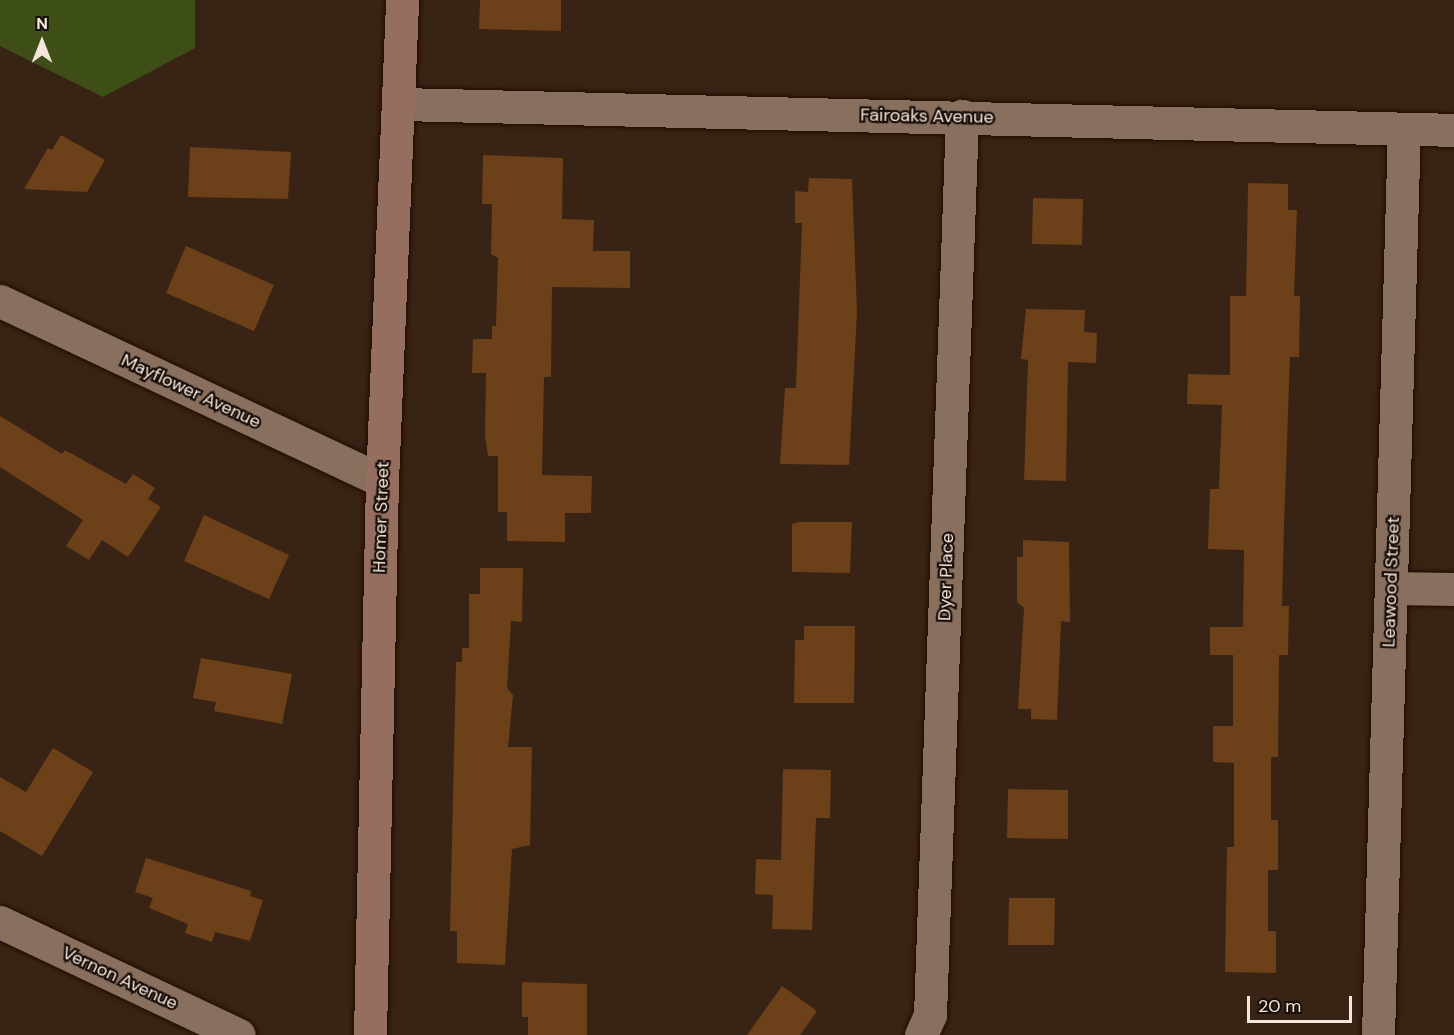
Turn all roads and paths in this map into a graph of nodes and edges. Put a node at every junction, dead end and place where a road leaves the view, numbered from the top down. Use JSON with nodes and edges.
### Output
{"nodes":[{"id":1,"x":402,"y":0,"type":"edge"},
{"id":2,"x":401,"y":104,"type":"junction"},
{"id":3,"x":962,"y":116,"type":"junction"},
{"id":4,"x":1404,"y":129,"type":"junction"},
{"id":5,"x":1454,"y":130,"type":"edge"},
{"id":6,"x":0,"y":301,"type":"edge"},
{"id":7,"x":382,"y":481,"type":"junction"},
{"id":8,"x":1391,"y":588,"type":"junction"},
{"id":9,"x":1454,"y":589,"type":"edge"},
{"id":10,"x":0,"y":922,"type":"edge"},
{"id":11,"x":239,"y":1035,"type":"edge"},
{"id":12,"x":370,"y":1035,"type":"edge"},
{"id":13,"x":921,"y":1035,"type":"edge"},
{"id":14,"x":1378,"y":1035,"type":"edge"}],
"edges":[{"from":1,"to":2,"type":"street","name":"Homer Street"},
{"from":2,"to":3,"type":"street","name":"Fairoaks Avenue"},
{"from":2,"to":7,"type":"street","name":"Homer Street"},
{"from":3,"to":4,"type":"street","name":"Fairoaks Avenue"},
{"from":3,"to":13,"type":"street","name":"Dyer Place"},
{"from":4,"to":5,"type":"street","name":"Fairoaks Avenue"},
{"from":4,"to":8,"type":"street","name":"Leawood Street"},
{"from":6,"to":7,"type":"street","name":"Mayflower Avenue"},
{"from":7,"to":12,"type":"street","name":"Homer Street"},
{"from":8,"to":9,"type":"street"},
{"from":8,"to":14,"type":"street","name":"Leawood Street"},
{"from":10,"to":11,"type":"street","name":"Vernon Avenue"}]}
